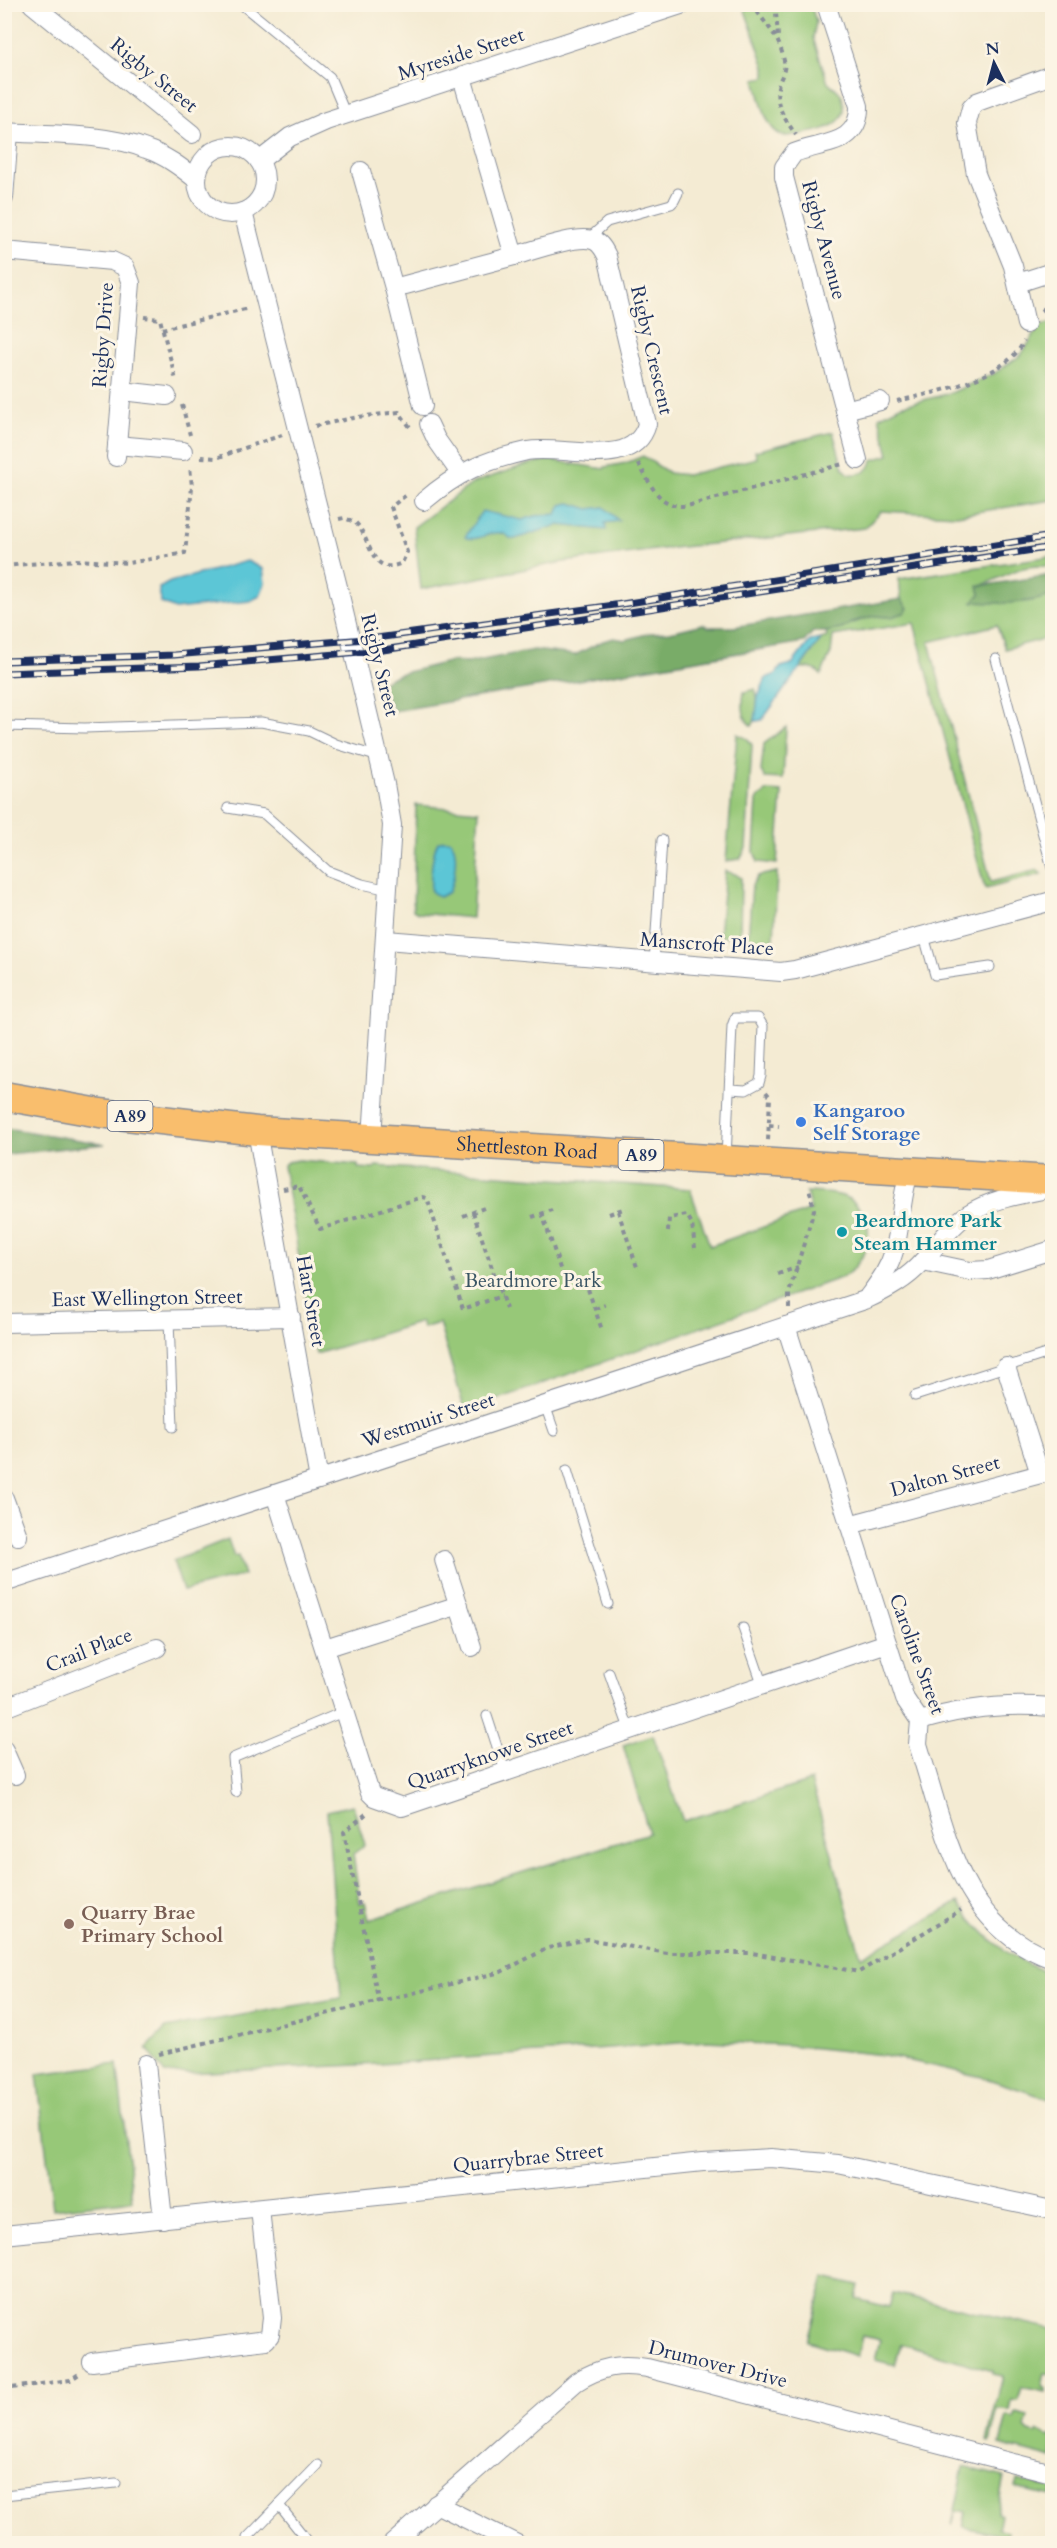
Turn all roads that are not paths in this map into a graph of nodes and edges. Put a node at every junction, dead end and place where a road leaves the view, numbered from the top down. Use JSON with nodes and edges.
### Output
{"nodes":[{"id":1,"x":32,"y":4,"type":"edge"},
{"id":2,"x":241,"y":4,"type":"edge"},
{"id":3,"x":684,"y":4,"type":"edge"},
{"id":4,"x":826,"y":4,"type":"edge"},
{"id":5,"x":1053,"y":75,"type":"edge"},
{"id":6,"x":462,"y":77,"type":"junction"},
{"id":7,"x":346,"y":115,"type":"junction"},
{"id":8,"x":7,"y":132,"type":"edge"},
{"id":9,"x":192,"y":134,"type":"dead end"},
{"id":10,"x":259,"y":161,"type":"junction"},
{"id":11,"x":361,"y":171,"type":"dead end"},
{"id":12,"x":197,"y":180,"type":"junction"},
{"id":13,"x":678,"y":193,"type":"dead end"},
{"id":14,"x":4,"y":198,"type":"edge"},
{"id":15,"x":243,"y":212,"type":"junction"},
{"id":16,"x":588,"y":239,"type":"junction"},
{"id":17,"x":4,"y":251,"type":"edge"},
{"id":18,"x":514,"y":256,"type":"junction"},
{"id":19,"x":1053,"y":272,"type":"edge"},
{"id":20,"x":1018,"y":284,"type":"junction"},
{"id":21,"x":394,"y":288,"type":"junction"},
{"id":22,"x":1026,"y":324,"type":"road end"},
{"id":23,"x":122,"y":391,"type":"junction"},
{"id":24,"x":175,"y":392,"type":"road end"},
{"id":25,"x":880,"y":401,"type":"road end"},
{"id":26,"x":423,"y":406,"type":"road end"},
{"id":27,"x":845,"y":410,"type":"junction"},
{"id":28,"x":429,"y":424,"type":"road end"},
{"id":29,"x":187,"y":446,"type":"road end"},
{"id":30,"x":858,"y":460,"type":"road end"},
{"id":31,"x":460,"y":473,"type":"junction"},
{"id":32,"x":424,"y":501,"type":"road end"},
{"id":33,"x":996,"y":659,"type":"dead end"},
{"id":34,"x":4,"y":726,"type":"edge"},
{"id":35,"x":379,"y":757,"type":"junction"},
{"id":36,"x":228,"y":808,"type":"dead end"},
{"id":37,"x":662,"y":840,"type":"dead end"},
{"id":38,"x":1053,"y":867,"type":"edge"},
{"id":39,"x":389,"y":890,"type":"junction"},
{"id":40,"x":1053,"y":901,"type":"edge"},
{"id":41,"x":924,"y":936,"type":"junction"},
{"id":42,"x":386,"y":940,"type":"junction"},
{"id":43,"x":654,"y":963,"type":"junction"},
{"id":44,"x":990,"y":967,"type":"dead end"},
{"id":45,"x":730,"y":1089,"type":"dead end"},
{"id":46,"x":4,"y":1096,"type":"edge"},
{"id":47,"x":257,"y":1131,"type":"junction"},
{"id":48,"x":372,"y":1138,"type":"junction"},
{"id":49,"x":726,"y":1160,"type":"junction"},
{"id":50,"x":910,"y":1171,"type":"junction"},
{"id":51,"x":1053,"y":1180,"type":"edge"},
{"id":52,"x":1053,"y":1188,"type":"edge"},
{"id":53,"x":1053,"y":1250,"type":"edge"},
{"id":54,"x":923,"y":1261,"type":"junction"},
{"id":55,"x":866,"y":1300,"type":"junction"},
{"id":56,"x":291,"y":1317,"type":"junction"},
{"id":57,"x":169,"y":1320,"type":"junction"},
{"id":58,"x":4,"y":1323,"type":"edge"},
{"id":59,"x":786,"y":1326,"type":"junction"},
{"id":60,"x":1053,"y":1352,"type":"edge"},
{"id":61,"x":1006,"y":1367,"type":"junction"},
{"id":62,"x":915,"y":1396,"type":"dead end"},
{"id":63,"x":545,"y":1405,"type":"junction"},
{"id":64,"x":173,"y":1427,"type":"dead end"},
{"id":65,"x":554,"y":1431,"type":"dead end"},
{"id":66,"x":567,"y":1470,"type":"dead end"},
{"id":67,"x":1046,"y":1473,"type":"edge"},
{"id":68,"x":319,"y":1480,"type":"junction"},
{"id":69,"x":275,"y":1494,"type":"junction"},
{"id":70,"x":4,"y":1498,"type":"edge"},
{"id":71,"x":849,"y":1526,"type":"junction"},
{"id":72,"x":18,"y":1536,"type":"dead end"},
{"id":73,"x":444,"y":1560,"type":"dead end"},
{"id":74,"x":4,"y":1583,"type":"edge"},
{"id":75,"x":459,"y":1605,"type":"junction"},
{"id":76,"x":608,"y":1605,"type":"dead end"},
{"id":77,"x":743,"y":1628,"type":"dead end"},
{"id":78,"x":887,"y":1643,"type":"junction"},
{"id":79,"x":472,"y":1647,"type":"dead end"},
{"id":80,"x":157,"y":1648,"type":"dead end"},
{"id":81,"x":325,"y":1648,"type":"junction"},
{"id":82,"x":609,"y":1673,"type":"dead end"},
{"id":83,"x":763,"y":1686,"type":"junction"},
{"id":84,"x":1053,"y":1707,"type":"edge"},
{"id":85,"x":4,"y":1708,"type":"edge"},
{"id":86,"x":345,"y":1711,"type":"junction"},
{"id":87,"x":487,"y":1716,"type":"dead end"},
{"id":88,"x":920,"y":1721,"type":"junction"},
{"id":89,"x":630,"y":1731,"type":"junction"},
{"id":90,"x":4,"y":1750,"type":"edge"},
{"id":91,"x":15,"y":1774,"type":"dead end"},
{"id":92,"x":506,"y":1774,"type":"junction"},
{"id":93,"x":236,"y":1792,"type":"dead end"},
{"id":94,"x":1053,"y":1959,"type":"edge"},
{"id":95,"x":146,"y":2064,"type":"road end"},
{"id":96,"x":260,"y":2209,"type":"junction"},
{"id":97,"x":1053,"y":2210,"type":"edge"},
{"id":98,"x":163,"y":2219,"type":"junction"},
{"id":99,"x":4,"y":2235,"type":"edge"},
{"id":100,"x":92,"y":2362,"type":"road end"},
{"id":101,"x":318,"y":2465,"type":"dead end"},
{"id":102,"x":1053,"y":2473,"type":"edge"},
{"id":103,"x":116,"y":2483,"type":"dead end"},
{"id":104,"x":4,"y":2495,"type":"edge"},
{"id":105,"x":435,"y":2504,"type":"junction"},
{"id":106,"x":279,"y":2505,"type":"junction"},
{"id":107,"x":247,"y":2538,"type":"dead end"},
{"id":108,"x":310,"y":2544,"type":"edge"},
{"id":109,"x":392,"y":2544,"type":"edge"},
{"id":110,"x":517,"y":2544,"type":"edge"}],
"edges":[{"from":1,"to":9,"type":"street","name":"Rigby Street"},
{"from":2,"to":7,"type":"lane"},
{"from":3,"to":6,"type":"street","name":"Myreside Street"},
{"from":4,"to":27,"type":"street","name":"Rigby Avenue"},
{"from":5,"to":20,"type":"street"},
{"from":6,"to":7,"type":"street","name":"Myreside Street"},
{"from":6,"to":18,"type":"street"},
{"from":7,"to":10,"type":"street","name":"Myreside Street"},
{"from":8,"to":12,"type":"street"},
{"from":8,"to":14,"type":"street"},
{"from":10,"to":12,"type":"street"},
{"from":10,"to":15,"type":"street"},
{"from":11,"to":21,"type":"street"},
{"from":12,"to":15,"type":"street"},
{"from":13,"to":16,"type":"lane"},
{"from":15,"to":35,"type":"street","name":"Rigby Street"},
{"from":16,"to":18,"type":"street"},
{"from":16,"to":31,"type":"street","name":"Rigby Crescent"},
{"from":17,"to":23,"type":"street","name":"Rigby Drive"},
{"from":18,"to":21,"type":"street"},
{"from":19,"to":20,"type":"street"},
{"from":20,"to":22,"type":"street"},
{"from":21,"to":26,"type":"street"},
{"from":23,"to":24,"type":"street"},
{"from":23,"to":29,"type":"street","name":"Rigby Drive"},
{"from":25,"to":27,"type":"street"},
{"from":27,"to":30,"type":"street","name":"Rigby Avenue"},
{"from":28,"to":31,"type":"street"},
{"from":31,"to":32,"type":"street"},
{"from":33,"to":38,"type":"lane"},
{"from":34,"to":35,"type":"lane"},
{"from":35,"to":39,"type":"street","name":"Rigby Street"},
{"from":36,"to":39,"type":"lane"},
{"from":37,"to":43,"type":"lane"},
{"from":39,"to":42,"type":"street","name":"Rigby Street"},
{"from":40,"to":41,"type":"street","name":"Manscroft Place"},
{"from":41,"to":43,"type":"street","name":"Manscroft Place"},
{"from":41,"to":44,"type":"lane"},
{"from":42,"to":43,"type":"street","name":"Manscroft Place"},
{"from":42,"to":48,"type":"street","name":"Rigby Street"},
{"from":45,"to":49,"type":"lane"},
{"from":46,"to":47,"type":"main road","name":"Shettleston Road","number":"A89"},
{"from":47,"to":48,"type":"main road","name":"Shettleston Road","number":"A89"},
{"from":47,"to":56,"type":"street","name":"Hart Street"},
{"from":48,"to":49,"type":"main road","name":"Shettleston Road","number":"A89"},
{"from":49,"to":50,"type":"main road","name":"Shettleston Road","number":"A89"},
{"from":50,"to":51,"type":"main road","name":"Shettleston Road","number":"A89"},
{"from":50,"to":55,"type":"street"},
{"from":52,"to":54,"type":"street","name":"Westmuir Street"},
{"from":53,"to":54,"type":"street"},
{"from":54,"to":55,"type":"street","name":"Westmuir Street"},
{"from":55,"to":59,"type":"street","name":"Westmuir Street"},
{"from":56,"to":57,"type":"street","name":"East Wellington Street"},
{"from":56,"to":68,"type":"street","name":"Hart Street"},
{"from":57,"to":58,"type":"street","name":"East Wellington Street"},
{"from":57,"to":64,"type":"lane"},
{"from":59,"to":63,"type":"street","name":"Westmuir Street"},
{"from":59,"to":71,"type":"street","name":"Caroline Street"},
{"from":60,"to":61,"type":"lane"},
{"from":61,"to":62,"type":"lane"},
{"from":61,"to":67,"type":"street"},
{"from":63,"to":65,"type":"lane"},
{"from":63,"to":68,"type":"street","name":"Westmuir Street"},
{"from":66,"to":76,"type":"lane"},
{"from":67,"to":71,"type":"street","name":"Dalton Street"},
{"from":68,"to":69,"type":"street","name":"Westmuir Street"},
{"from":69,"to":74,"type":"street","name":"Westmuir Street"},
{"from":69,"to":81,"type":"street"},
{"from":70,"to":72,"type":"street"},
{"from":71,"to":78,"type":"street","name":"Caroline Street"},
{"from":73,"to":75,"type":"street"},
{"from":75,"to":79,"type":"street"},
{"from":75,"to":81,"type":"street"},
{"from":77,"to":83,"type":"lane"},
{"from":78,"to":83,"type":"street","name":"Quarryknowe Street"},
{"from":78,"to":88,"type":"street","name":"Caroline Street"},
{"from":80,"to":85,"type":"street","name":"Crail Place"},
{"from":81,"to":86,"type":"street"},
{"from":82,"to":89,"type":"lane"},
{"from":83,"to":89,"type":"street","name":"Quarryknowe Street"},
{"from":84,"to":88,"type":"street"},
{"from":86,"to":92,"type":"street","name":"Quarryknowe Street"},
{"from":86,"to":93,"type":"lane"},
{"from":87,"to":92,"type":"lane"},
{"from":88,"to":94,"type":"street","name":"Caroline Street"},
{"from":89,"to":92,"type":"street","name":"Quarryknowe Street"},
{"from":90,"to":91,"type":"street"},
{"from":95,"to":98,"type":"street"},
{"from":96,"to":97,"type":"street","name":"Quarrybrae Street"},
{"from":96,"to":98,"type":"street","name":"Quarrybrae Street"},
{"from":96,"to":100,"type":"street"},
{"from":98,"to":99,"type":"street","name":"Quarrybrae Street"},
{"from":101,"to":106,"type":"lane"},
{"from":102,"to":105,"type":"street","name":"Drumover Drive"},
{"from":103,"to":104,"type":"lane"},
{"from":105,"to":109,"type":"street","name":"Drumover Drive"},
{"from":105,"to":110,"type":"street"},
{"from":106,"to":107,"type":"lane"},
{"from":106,"to":108,"type":"lane"}]}
